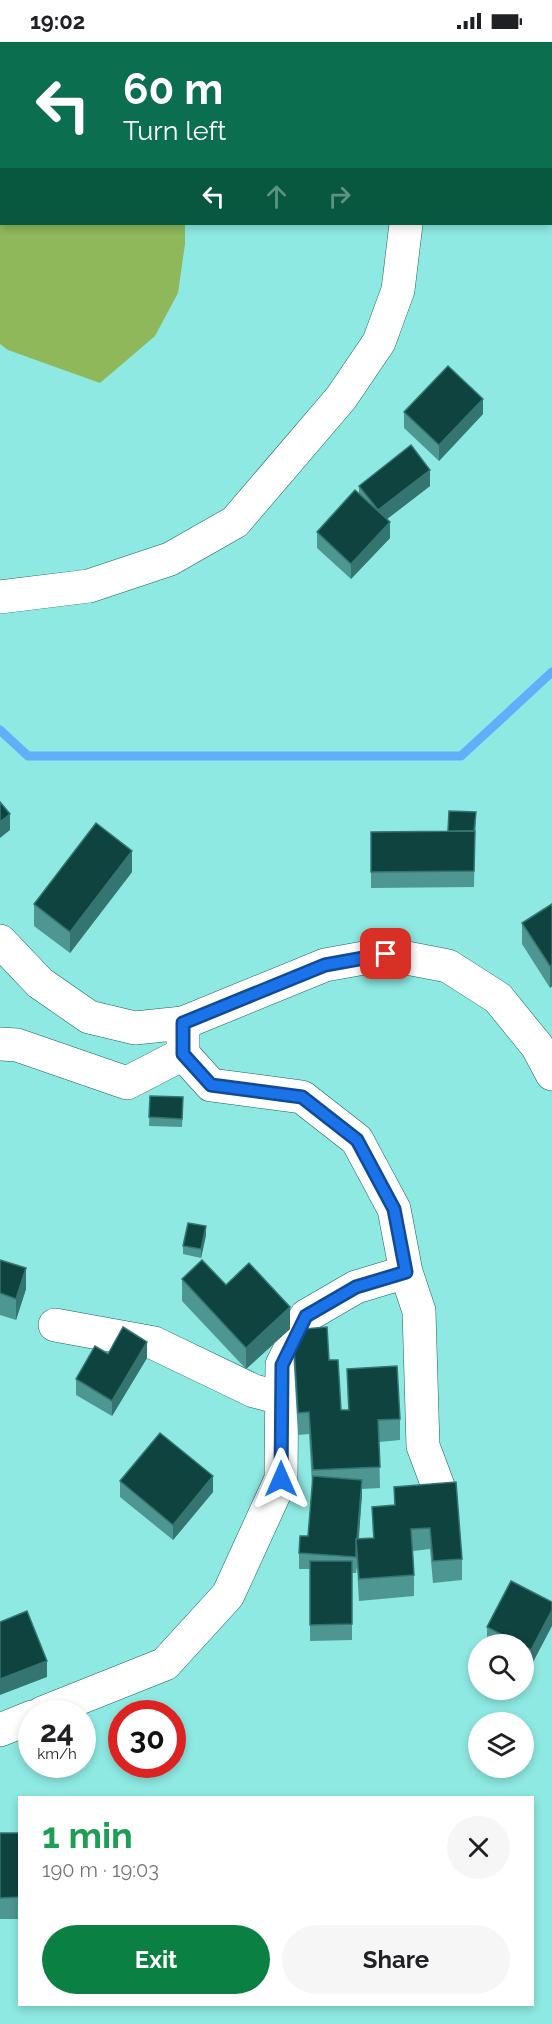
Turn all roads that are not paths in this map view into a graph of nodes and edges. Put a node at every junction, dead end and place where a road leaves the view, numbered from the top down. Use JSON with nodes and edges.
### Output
{"nodes":[{"id":1,"x":406,"y":225,"type":"edge"},
{"id":2,"x":0,"y":597,"type":"edge"},
{"id":3,"x":0,"y":941,"type":"edge"},
{"id":4,"x":183,"y":1039,"type":"junction"},
{"id":5,"x":0,"y":1044,"type":"edge"},
{"id":6,"x":552,"y":1074,"type":"edge"},
{"id":7,"x":406,"y":1272,"type":"junction"},
{"id":8,"x":55,"y":1324,"type":"dead end"},
{"id":9,"x":282,"y":1398,"type":"junction"},
{"id":10,"x":438,"y":1486,"type":"edge"},
{"id":11,"x":75,"y":1700,"type":"edge"},
{"id":12,"x":18,"y":1723,"type":"edge"},
{"id":13,"x":0,"y":1730,"type":"edge"}],
"edges":[{"from":1,"to":2,"type":"street"},
{"from":3,"to":4,"type":"street"},
{"from":4,"to":5,"type":"street"},
{"from":4,"to":6,"type":"street"},
{"from":4,"to":7,"type":"street"},
{"from":7,"to":9,"type":"street"},
{"from":7,"to":10,"type":"street"},
{"from":8,"to":9,"type":"street"},
{"from":9,"to":11,"type":"street"},
{"from":12,"to":13,"type":"street"}]}
